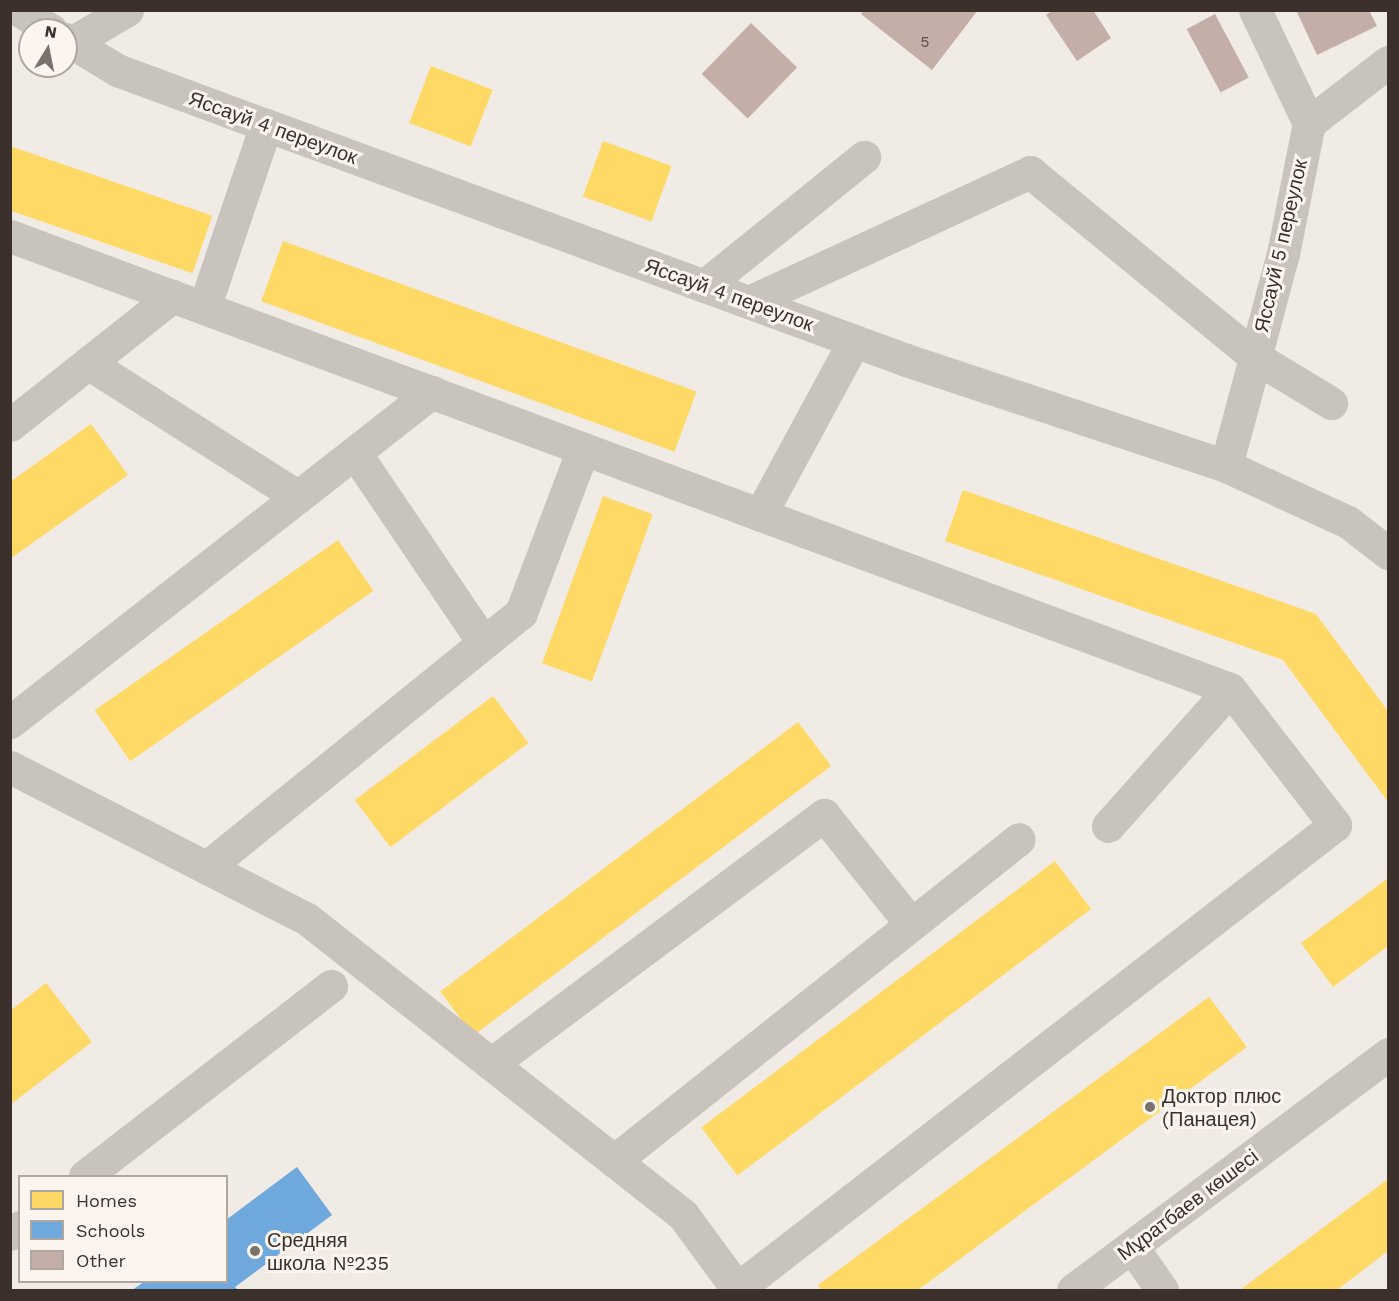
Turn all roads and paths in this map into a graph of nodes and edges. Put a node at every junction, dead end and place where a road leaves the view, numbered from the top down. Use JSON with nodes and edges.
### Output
{"nodes":[{"id":1,"x":19,"y":10,"type":"edge"},
{"id":2,"x":127,"y":10,"type":"edge"},
{"id":3,"x":1255,"y":10,"type":"edge"},
{"id":4,"x":32,"y":18,"type":"edge"},
{"id":5,"x":78,"y":31,"type":"edge"},
{"id":6,"x":78,"y":46,"type":"edge"},
{"id":7,"x":1389,"y":62,"type":"edge"},
{"id":8,"x":1309,"y":123,"type":"junction"},
{"id":9,"x":266,"y":125,"type":"junction"},
{"id":10,"x":864,"y":157,"type":"dead end"},
{"id":11,"x":10,"y":236,"type":"edge"},
{"id":12,"x":705,"y":286,"type":"junction"},
{"id":13,"x":173,"y":296,"type":"junction"},
{"id":14,"x":749,"y":302,"type":"junction"},
{"id":15,"x":204,"y":308,"type":"junction"},
{"id":16,"x":854,"y":341,"type":"junction"},
{"id":17,"x":1255,"y":357,"type":"junction"},
{"id":18,"x":88,"y":363,"type":"junction"},
{"id":19,"x":432,"y":392,"type":"junction"},
{"id":20,"x":1331,"y":403,"type":"dead end"},
{"id":21,"x":10,"y":425,"type":"edge"},
{"id":22,"x":583,"y":449,"type":"junction"},
{"id":23,"x":355,"y":453,"type":"junction"},
{"id":24,"x":1226,"y":466,"type":"junction"},
{"id":25,"x":298,"y":497,"type":"junction"},
{"id":26,"x":760,"y":515,"type":"junction"},
{"id":27,"x":1389,"y":553,"type":"edge"},
{"id":28,"x":483,"y":642,"type":"junction"},
{"id":29,"x":1230,"y":690,"type":"junction"},
{"id":30,"x":10,"y":722,"type":"edge"},
{"id":31,"x":10,"y":767,"type":"edge"},
{"id":32,"x":1108,"y":826,"type":"dead end"},
{"id":33,"x":1019,"y":840,"type":"dead end"},
{"id":34,"x":207,"y":867,"type":"junction"},
{"id":35,"x":910,"y":924,"type":"junction"},
{"id":36,"x":330,"y":986,"type":"dead end"},
{"id":37,"x":1389,"y":1054,"type":"edge"},
{"id":38,"x":491,"y":1064,"type":"junction"},
{"id":39,"x":614,"y":1161,"type":"junction"},
{"id":40,"x":86,"y":1175,"type":"edge"},
{"id":41,"x":1133,"y":1248,"type":"junction"},
{"id":42,"x":737,"y":1290,"type":"edge"},
{"id":43,"x":1073,"y":1290,"type":"edge"},
{"id":44,"x":1162,"y":1290,"type":"edge"}],
"edges":[{"from":1,"to":4,"type":"street","name":"Яссауй 4 переулок"},
{"from":2,"to":5,"type":"street"},
{"from":3,"to":8,"type":"street"},
{"from":6,"to":9,"type":"street","name":"Яссауй 4 переулок"},
{"from":7,"to":8,"type":"street"},
{"from":8,"to":17,"type":"street","name":"Яссауй 5 переулок"},
{"from":9,"to":12,"type":"street","name":"Яссауй 4 переулок"},
{"from":9,"to":15,"type":"street"},
{"from":10,"to":12,"type":"street"},
{"from":11,"to":13,"type":"street"},
{"from":12,"to":14,"type":"street","name":"Яссауй 4 переулок"},
{"from":13,"to":15,"type":"street"},
{"from":13,"to":18,"type":"street"},
{"from":14,"to":16,"type":"street","name":"Яссауй 4 переулок"},
{"from":14,"to":17,"type":"street"},
{"from":15,"to":19,"type":"street"},
{"from":16,"to":24,"type":"street","name":"Яссауй 4 переулок"},
{"from":16,"to":26,"type":"street"},
{"from":17,"to":20,"type":"street"},
{"from":17,"to":24,"type":"street","name":"Яссауй 5 переулок"},
{"from":18,"to":21,"type":"street"},
{"from":18,"to":25,"type":"street"},
{"from":19,"to":22,"type":"street"},
{"from":19,"to":23,"type":"street"},
{"from":22,"to":26,"type":"street"},
{"from":22,"to":28,"type":"street"},
{"from":23,"to":25,"type":"street"},
{"from":23,"to":28,"type":"street"},
{"from":24,"to":27,"type":"street","name":"Яссауй 4 переулок"},
{"from":25,"to":30,"type":"street"},
{"from":26,"to":29,"type":"street"},
{"from":28,"to":34,"type":"street"},
{"from":29,"to":32,"type":"street"},
{"from":29,"to":42,"type":"street"},
{"from":31,"to":34,"type":"street"},
{"from":33,"to":35,"type":"street"},
{"from":34,"to":38,"type":"street"},
{"from":35,"to":38,"type":"street"},
{"from":35,"to":39,"type":"street"},
{"from":36,"to":40,"type":"street"},
{"from":37,"to":41,"type":"street","name":"Мұратбаев көшесі"},
{"from":38,"to":39,"type":"street"},
{"from":39,"to":42,"type":"street"},
{"from":41,"to":43,"type":"street","name":"Мұратбаев көшесі"},
{"from":41,"to":44,"type":"street"}]}
